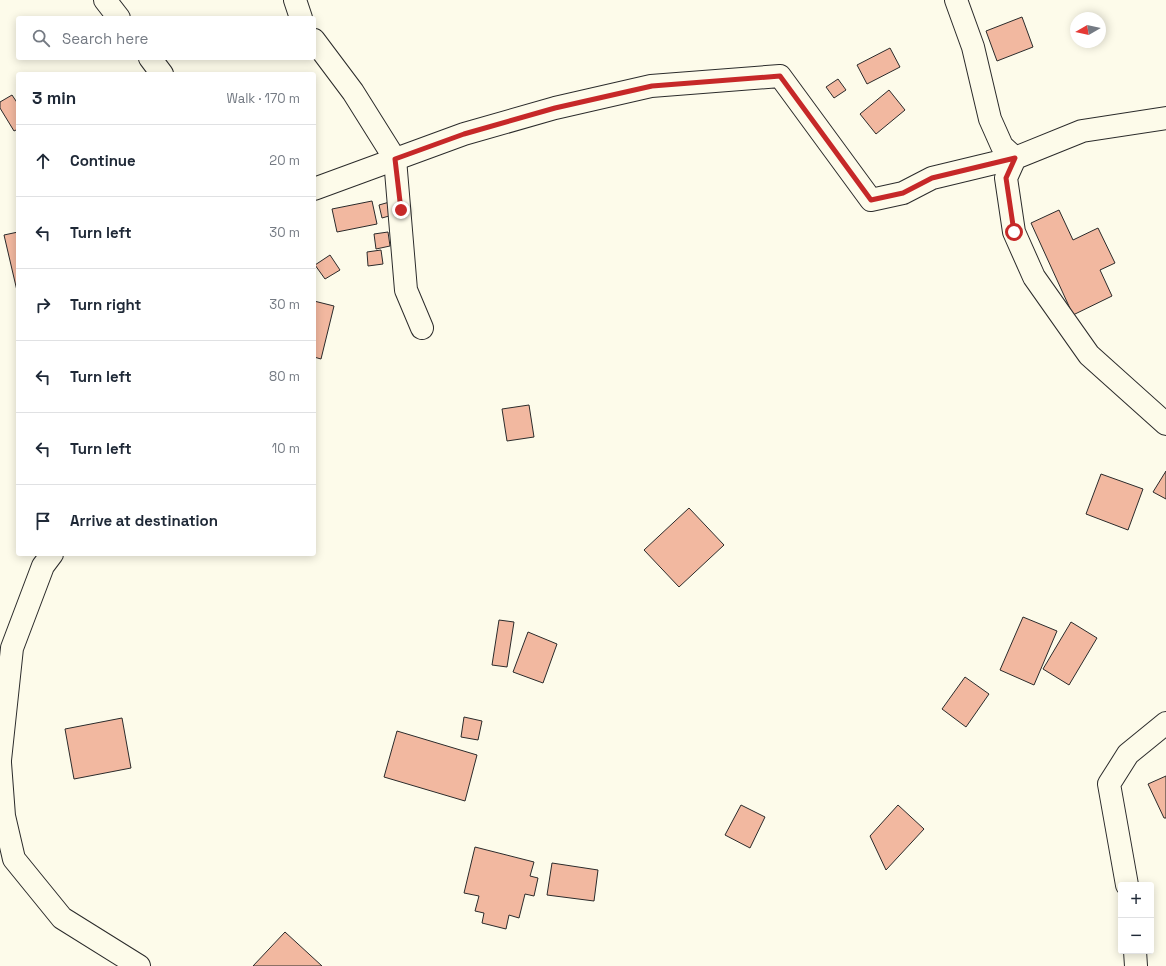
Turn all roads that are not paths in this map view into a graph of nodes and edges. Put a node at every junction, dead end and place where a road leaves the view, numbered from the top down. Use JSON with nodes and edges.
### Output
{"nodes":[{"id":1,"x":105,"y":0,"type":"edge"},
{"id":2,"x":295,"y":0,"type":"edge"},
{"id":3,"x":956,"y":0,"type":"edge"},
{"id":4,"x":117,"y":16,"type":"edge"},
{"id":5,"x":299,"y":16,"type":"edge"},
{"id":6,"x":316,"y":43,"type":"edge"},
{"id":7,"x":152,"y":60,"type":"edge"},
{"id":8,"x":160,"y":72,"type":"edge"},
{"id":9,"x":1166,"y":118,"type":"edge"},
{"id":10,"x":1015,"y":158,"type":"junction"},
{"id":11,"x":395,"y":159,"type":"junction"},
{"id":12,"x":316,"y":188,"type":"edge"},
{"id":13,"x":422,"y":328,"type":"dead end"},
{"id":14,"x":1166,"y":424,"type":"edge"},
{"id":15,"x":50,"y":556,"type":"edge"},
{"id":16,"x":1166,"y":723,"type":"edge"},
{"id":17,"x":0,"y":761,"type":"edge"},
{"id":18,"x":1126,"y":882,"type":"edge"},
{"id":19,"x":1135,"y":954,"type":"edge"},
{"id":20,"x":139,"y":966,"type":"edge"},
{"id":21,"x":1136,"y":966,"type":"edge"}],
"edges":[{"from":1,"to":4,"type":"street"},
{"from":2,"to":5,"type":"street"},
{"from":3,"to":10,"type":"street"},
{"from":6,"to":11,"type":"street"},
{"from":7,"to":8,"type":"street"},
{"from":9,"to":10,"type":"street"},
{"from":10,"to":11,"type":"street"},
{"from":10,"to":14,"type":"street"},
{"from":11,"to":12,"type":"street"},
{"from":11,"to":13,"type":"street"},
{"from":15,"to":17,"type":"street"},
{"from":16,"to":18,"type":"street"},
{"from":17,"to":20,"type":"street"},
{"from":19,"to":21,"type":"street"}]}
